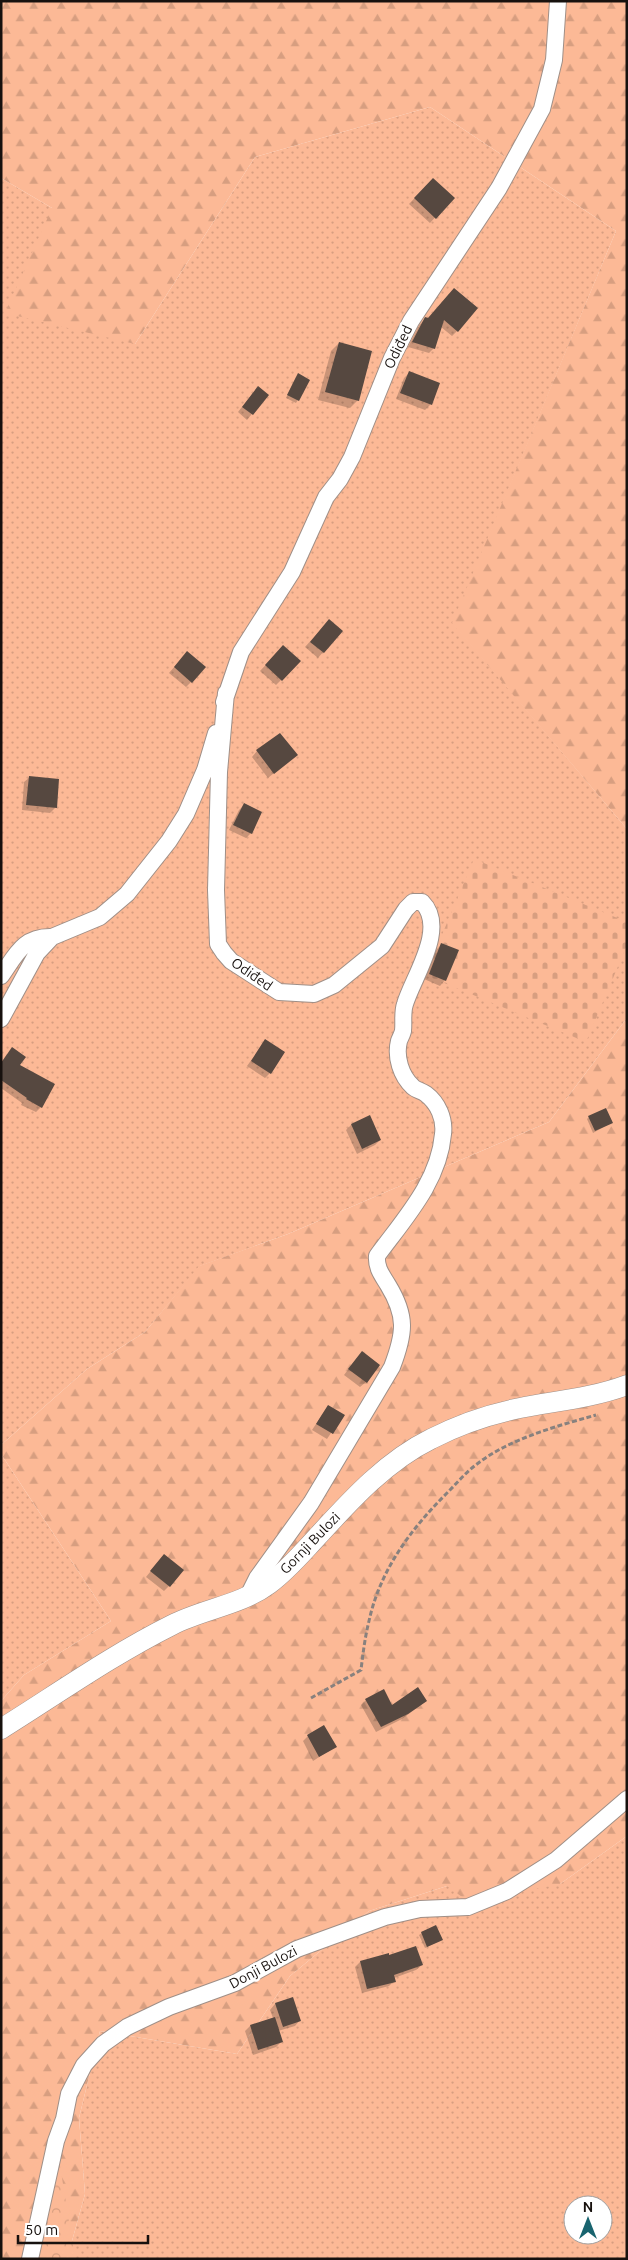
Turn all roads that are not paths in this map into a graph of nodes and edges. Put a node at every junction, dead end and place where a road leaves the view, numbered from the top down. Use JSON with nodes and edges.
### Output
{"nodes":[{"id":1,"x":558,"y":1,"type":"edge"},
{"id":2,"x":226,"y":693,"type":"junction"},
{"id":3,"x":52,"y":937,"type":"junction"},
{"id":4,"x":1,"y":976,"type":"edge"},
{"id":5,"x":1,"y":1019,"type":"edge"},
{"id":6,"x":627,"y":1385,"type":"edge"},
{"id":7,"x":248,"y":1596,"type":"junction"},
{"id":8,"x":1,"y":1729,"type":"edge"},
{"id":9,"x":627,"y":1799,"type":"edge"},
{"id":10,"x":30,"y":2259,"type":"edge"}],
"edges":[{"from":1,"to":2,"type":"street","name":"Odiđed"},
{"from":2,"to":3,"type":"street","name":"Odiđed"},
{"from":2,"to":7,"type":"street","name":"Odiđed"},
{"from":3,"to":4,"type":"street","name":"Odiđed"},
{"from":3,"to":5,"type":"street","name":"Odiđed"},
{"from":6,"to":7,"type":"street","name":"Gornji Bulozi"},
{"from":7,"to":8,"type":"street","name":"Gornji Bulozi"},
{"from":9,"to":10,"type":"street","name":"Donji Bulozi"}]}
